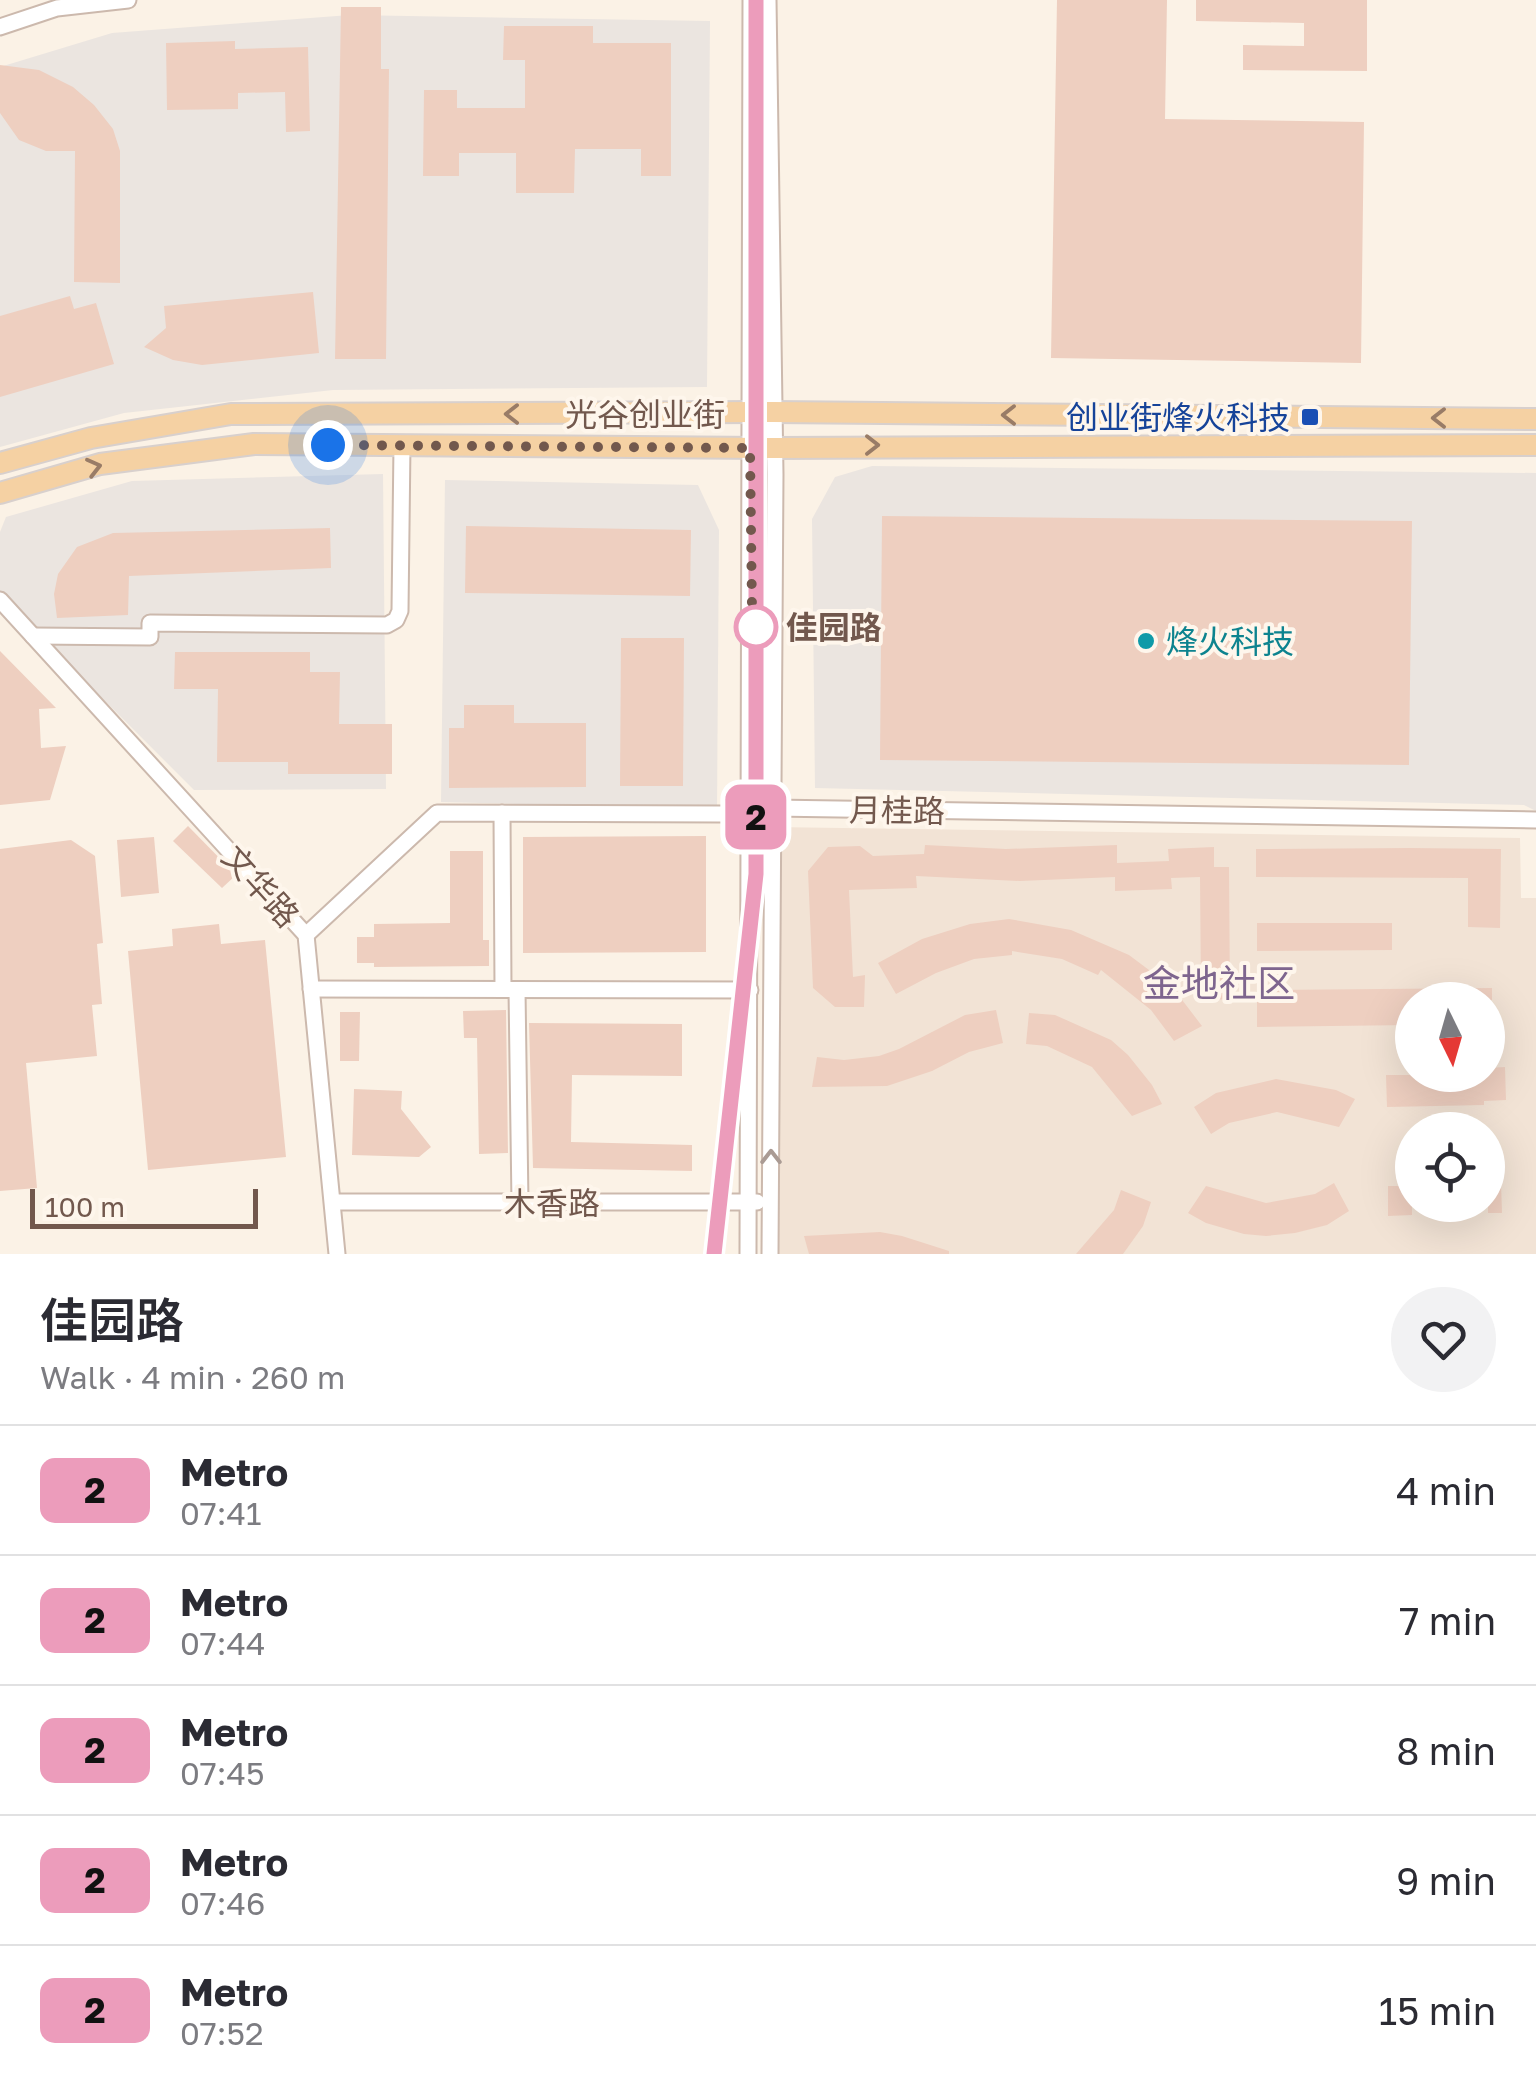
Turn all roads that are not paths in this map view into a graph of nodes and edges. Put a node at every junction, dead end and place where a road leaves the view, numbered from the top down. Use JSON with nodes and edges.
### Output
{"nodes":[{"id":1,"x":128,"y":0,"type":"edge"},
{"id":2,"x":751,"y":0,"type":"edge"},
{"id":3,"x":768,"y":0,"type":"edge"},
{"id":4,"x":0,"y":28,"type":"edge"},
{"id":5,"x":773,"y":412,"type":"junction"},
{"id":6,"x":749,"y":414,"type":"junction"},
{"id":7,"x":1536,"y":418,"type":"edge"},
{"id":8,"x":402,"y":445,"type":"junction"},
{"id":9,"x":1536,"y":445,"type":"edge"},
{"id":10,"x":750,"y":448,"type":"junction"},
{"id":11,"x":774,"y":448,"type":"junction"},
{"id":12,"x":0,"y":464,"type":"edge"},
{"id":13,"x":0,"y":494,"type":"edge"},
{"id":14,"x":0,"y":600,"type":"edge"},
{"id":15,"x":33,"y":636,"type":"junction"},
{"id":16,"x":751,"y":808,"type":"junction"},
{"id":17,"x":773,"y":808,"type":"junction"},
{"id":18,"x":502,"y":813,"type":"junction"},
{"id":19,"x":1536,"y":820,"type":"edge"},
{"id":20,"x":306,"y":934,"type":"junction"},
{"id":21,"x":311,"y":989,"type":"junction"},
{"id":22,"x":510,"y":990,"type":"junction"},
{"id":23,"x":750,"y":990,"type":"junction"},
{"id":24,"x":333,"y":1202,"type":"junction"},
{"id":25,"x":520,"y":1202,"type":"junction"},
{"id":26,"x":748,"y":1202,"type":"junction"},
{"id":27,"x":771,"y":1202,"type":"junction"},
{"id":28,"x":337,"y":1254,"type":"edge"},
{"id":29,"x":748,"y":1254,"type":"edge"},
{"id":30,"x":770,"y":1254,"type":"edge"}],
"edges":[{"from":1,"to":4,"type":"street"},
{"from":2,"to":6,"type":"street"},
{"from":3,"to":5,"type":"street"},
{"from":5,"to":6,"type":"main road","name":"光谷创业街"},
{"from":7,"to":5,"type":"main road","name":"光谷创业街","one_way":true},
{"from":5,"to":11,"type":"street"},
{"from":6,"to":10,"type":"street"},
{"from":6,"to":12,"type":"main road","name":"光谷创业街","one_way":true},
{"from":8,"to":10,"type":"main road","name":"光谷创业街"},
{"from":13,"to":8,"type":"main road","name":"光谷创业街","one_way":true},
{"from":8,"to":15,"type":"street"},
{"from":11,"to":9,"type":"main road","name":"光谷创业街","one_way":true},
{"from":10,"to":11,"type":"main road","name":"光谷创业街"},
{"from":10,"to":16,"type":"street"},
{"from":11,"to":17,"type":"street"},
{"from":14,"to":15,"type":"street","name":"文华路"},
{"from":15,"to":20,"type":"street","name":"文华路"},
{"from":16,"to":17,"type":"street","name":"月桂路"},
{"from":16,"to":18,"type":"street","name":"月桂路"},
{"from":16,"to":23,"type":"street"},
{"from":17,"to":19,"type":"street","name":"月桂路"},
{"from":27,"to":17,"type":"street","one_way":true},
{"from":18,"to":20,"type":"street","name":"月桂路"},
{"from":18,"to":22,"type":"street"},
{"from":20,"to":21,"type":"street","name":"文华路"},
{"from":21,"to":22,"type":"street"},
{"from":21,"to":24,"type":"street","name":"文华路"},
{"from":22,"to":23,"type":"street"},
{"from":22,"to":25,"type":"street"},
{"from":23,"to":26,"type":"street"},
{"from":24,"to":25,"type":"street","name":"木香路"},
{"from":24,"to":28,"type":"street","name":"文华路"},
{"from":25,"to":26,"type":"street","name":"木香路"},
{"from":26,"to":27,"type":"street","name":"木香路"},
{"from":26,"to":29,"type":"street"},
{"from":27,"to":30,"type":"street"}]}
